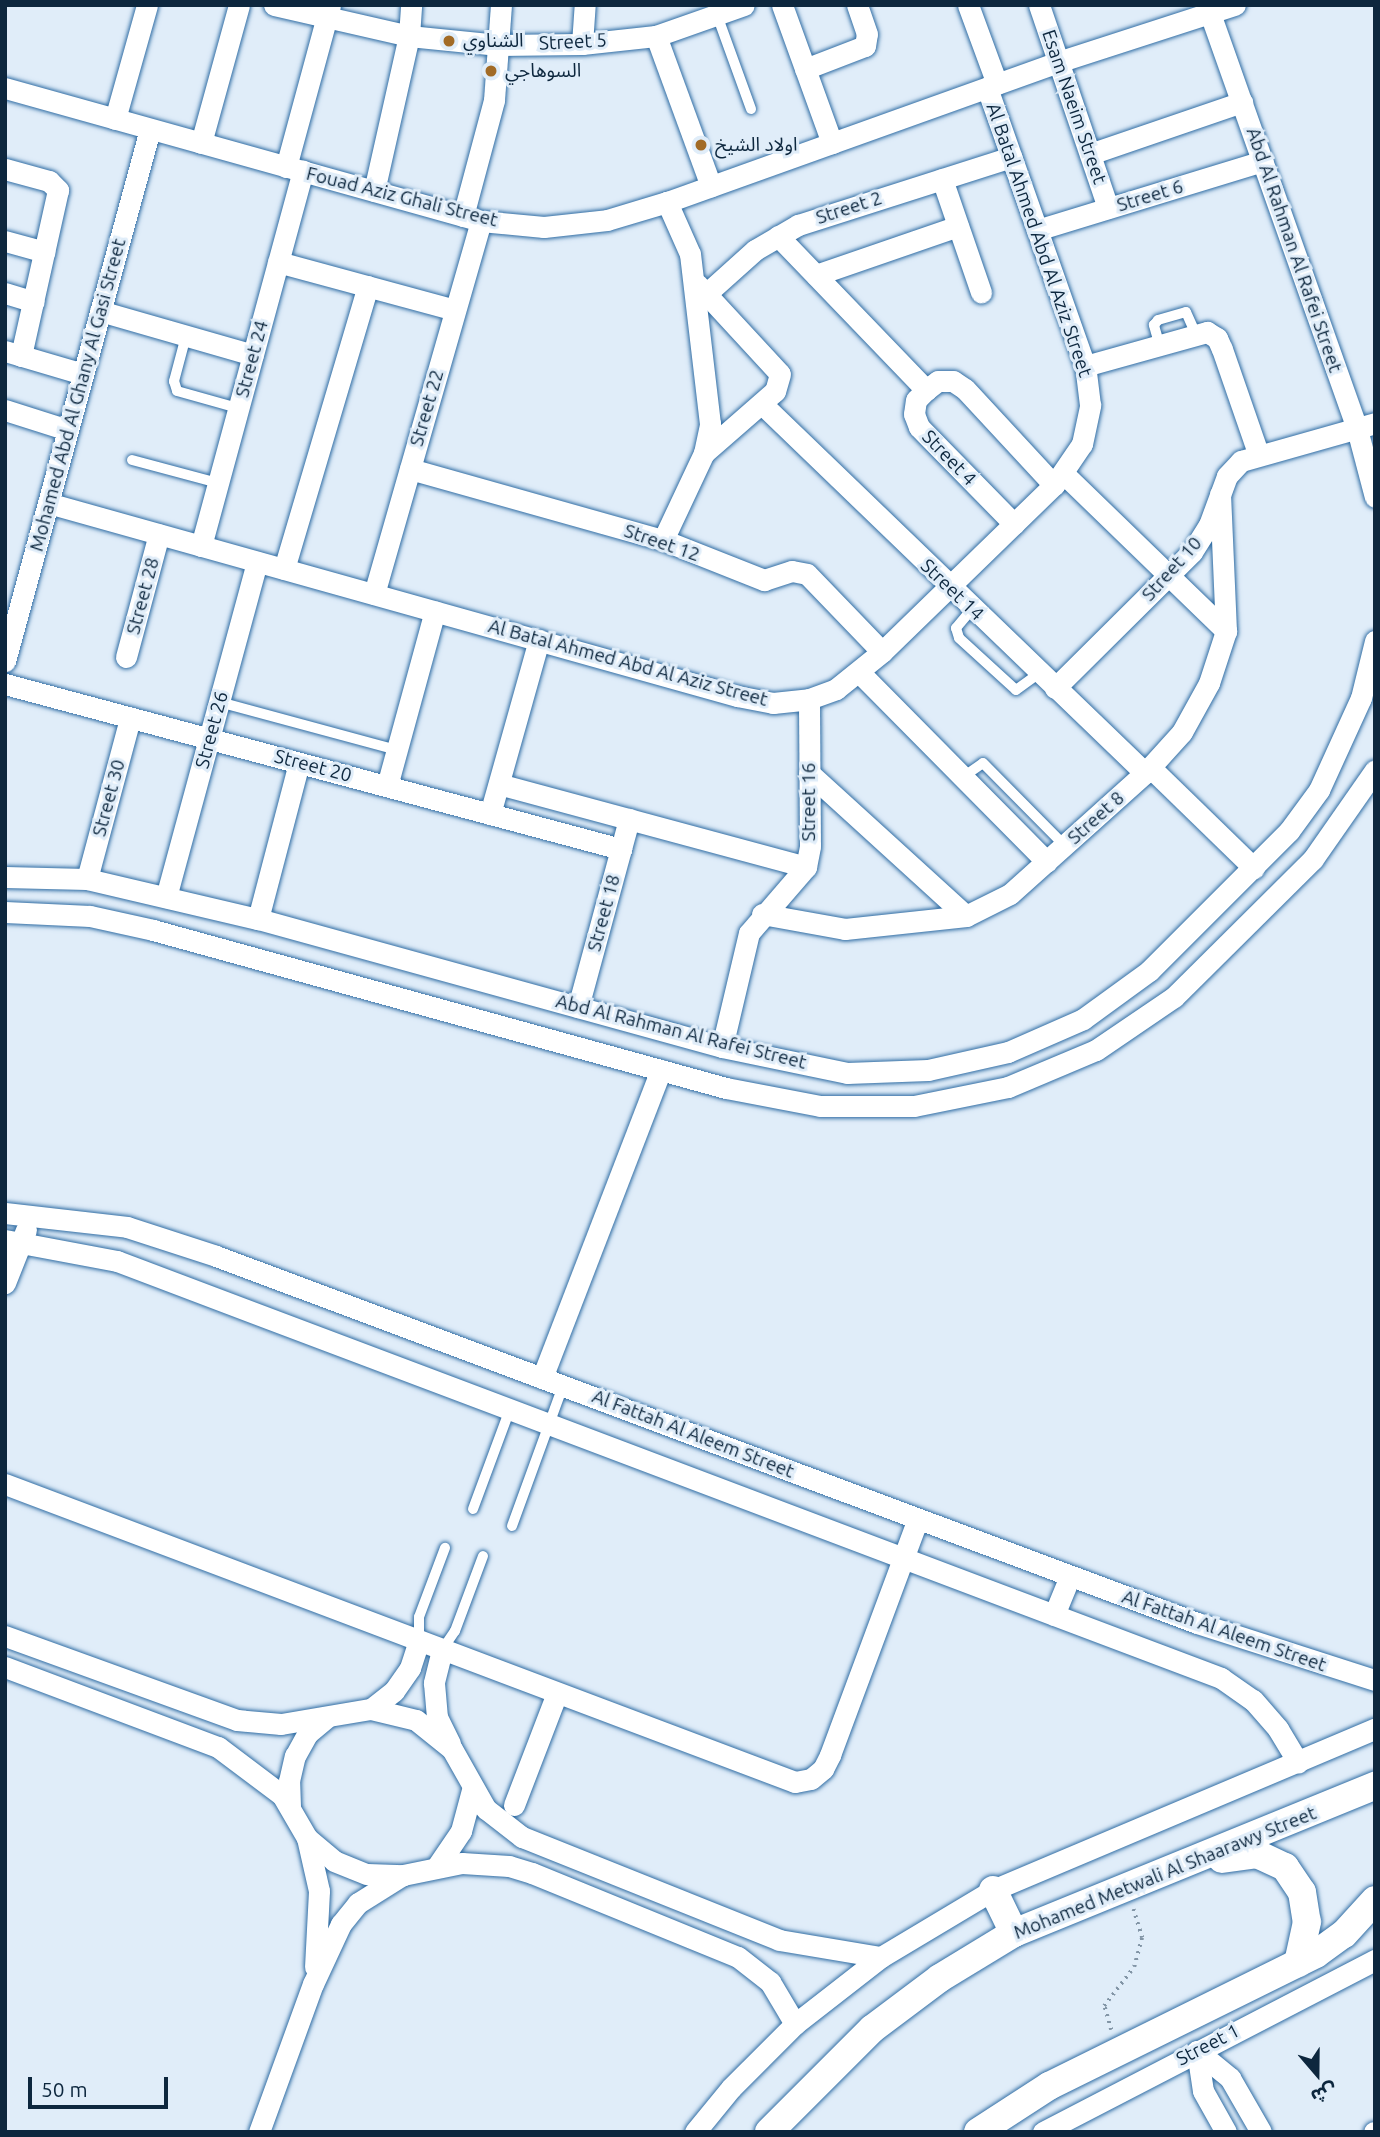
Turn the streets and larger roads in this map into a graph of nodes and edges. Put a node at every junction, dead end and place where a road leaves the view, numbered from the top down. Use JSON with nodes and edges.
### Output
{"nodes":[{"id":1,"x":147,"y":5,"type":"edge"},
{"id":2,"x":239,"y":5,"type":"edge"},
{"id":3,"x":274,"y":5,"type":"edge"},
{"id":4,"x":411,"y":5,"type":"edge"},
{"id":5,"x":501,"y":5,"type":"edge"},
{"id":6,"x":585,"y":5,"type":"edge"},
{"id":7,"x":744,"y":5,"type":"edge"},
{"id":8,"x":782,"y":5,"type":"edge"},
{"id":9,"x":857,"y":5,"type":"edge"},
{"id":10,"x":968,"y":5,"type":"edge"},
{"id":11,"x":1039,"y":5,"type":"edge"},
{"id":12,"x":1236,"y":5,"type":"edge"},
{"id":13,"x":1209,"y":10,"type":"edge"},
{"id":14,"x":328,"y":12,"type":"edge"},
{"id":15,"x":409,"y":36,"type":"junction"},
{"id":16,"x":656,"y":36,"type":"junction"},
{"id":17,"x":582,"y":44,"type":"junction"},
{"id":18,"x":499,"y":45,"type":"junction"},
{"id":19,"x":1058,"y":62,"type":"junction"},
{"id":20,"x":805,"y":69,"type":"junction"},
{"id":21,"x":992,"y":86,"type":"junction"},
{"id":22,"x":6,"y":92,"type":"edge"},
{"id":23,"x":1241,"y":102,"type":"junction"},
{"id":24,"x":116,"y":119,"type":"junction"},
{"id":25,"x":150,"y":128,"type":"junction"},
{"id":26,"x":201,"y":143,"type":"junction"},
{"id":27,"x":832,"y":143,"type":"junction"},
{"id":28,"x":1090,"y":154,"type":"junction"},
{"id":29,"x":1012,"y":157,"type":"junction"},
{"id":30,"x":1263,"y":161,"type":"junction"},
{"id":31,"x":5,"y":169,"type":"edge"},
{"id":32,"x":295,"y":169,"type":"junction"},
{"id":33,"x":942,"y":179,"type":"junction"},
{"id":34,"x":711,"y":186,"type":"junction"},
{"id":35,"x":374,"y":191,"type":"junction"},
{"id":36,"x":667,"y":202,"type":"junction"},
{"id":37,"x":1108,"y":208,"type":"junction"},
{"id":38,"x":472,"y":219,"type":"junction"},
{"id":39,"x":958,"y":226,"type":"junction"},
{"id":40,"x":1037,"y":230,"type":"junction"},
{"id":41,"x":778,"y":236,"type":"junction"},
{"id":42,"x":5,"y":241,"type":"edge"},
{"id":43,"x":45,"y":252,"type":"junction"},
{"id":44,"x":278,"y":262,"type":"junction"},
{"id":45,"x":816,"y":275,"type":"junction"},
{"id":46,"x":368,"y":286,"type":"junction"},
{"id":47,"x":701,"y":288,"type":"junction"},
{"id":48,"x":981,"y":292,"type":"dead end"},
{"id":49,"x":5,"y":293,"type":"edge"},
{"id":50,"x":34,"y":302,"type":"junction"},
{"id":51,"x":455,"y":310,"type":"junction"},
{"id":52,"x":100,"y":312,"type":"junction"},
{"id":53,"x":13,"y":353,"type":"edge"},
{"id":54,"x":253,"y":355,"type":"junction"},
{"id":55,"x":1085,"y":366,"type":"junction"},
{"id":56,"x":83,"y":374,"type":"junction"},
{"id":57,"x":926,"y":390,"type":"junction"},
{"id":58,"x":762,"y":404,"type":"junction"},
{"id":59,"x":5,"y":410,"type":"edge"},
{"id":60,"x":1366,"y":426,"type":"edge"},
{"id":61,"x":68,"y":429,"type":"junction"},
{"id":62,"x":704,"y":453,"type":"junction"},
{"id":63,"x":1258,"y":453,"type":"junction"},
{"id":64,"x":410,"y":469,"type":"junction"},
{"id":65,"x":1059,"y":480,"type":"junction"},
{"id":66,"x":1220,"y":494,"type":"junction"},
{"id":67,"x":1375,"y":497,"type":"edge"},
{"id":68,"x":48,"y":503,"type":"junction"},
{"id":69,"x":1014,"y":524,"type":"junction"},
{"id":70,"x":159,"y":534,"type":"junction"},
{"id":71,"x":663,"y":540,"type":"junction"},
{"id":72,"x":201,"y":546,"type":"junction"},
{"id":73,"x":257,"y":562,"type":"junction"},
{"id":74,"x":284,"y":569,"type":"junction"},
{"id":75,"x":1169,"y":576,"type":"junction"},
{"id":76,"x":949,"y":587,"type":"junction"},
{"id":77,"x":374,"y":594,"type":"junction"},
{"id":78,"x":435,"y":611,"type":"junction"},
{"id":79,"x":1226,"y":631,"type":"junction"},
{"id":80,"x":539,"y":640,"type":"junction"},
{"id":81,"x":1375,"y":641,"type":"edge"},
{"id":82,"x":882,"y":652,"type":"junction"},
{"id":83,"x":126,"y":657,"type":"dead end"},
{"id":84,"x":5,"y":661,"type":"edge"},
{"id":85,"x":859,"y":672,"type":"junction"},
{"id":86,"x":5,"y":684,"type":"edge"},
{"id":87,"x":1055,"y":688,"type":"junction"},
{"id":88,"x":809,"y":699,"type":"junction"},
{"id":89,"x":130,"y":718,"type":"junction"},
{"id":90,"x":209,"y":739,"type":"junction"},
{"id":91,"x":299,"y":763,"type":"junction"},
{"id":92,"x":1148,"y":770,"type":"junction"},
{"id":93,"x":1375,"y":770,"type":"edge"},
{"id":94,"x":809,"y":773,"type":"junction"},
{"id":95,"x":499,"y":784,"type":"junction"},
{"id":96,"x":387,"y":786,"type":"junction"},
{"id":97,"x":491,"y":814,"type":"junction"},
{"id":98,"x":629,"y":819,"type":"junction"},
{"id":99,"x":621,"y":849,"type":"junction"},
{"id":100,"x":1046,"y":862,"type":"junction"},
{"id":101,"x":806,"y":867,"type":"junction"},
{"id":102,"x":1254,"y":868,"type":"junction"},
{"id":103,"x":5,"y":877,"type":"edge"},
{"id":104,"x":87,"y":879,"type":"junction"},
{"id":105,"x":166,"y":897,"type":"junction"},
{"id":106,"x":187,"y":902,"type":"junction"},
{"id":107,"x":5,"y":912,"type":"edge"},
{"id":108,"x":762,"y":915,"type":"junction"},
{"id":109,"x":965,"y":916,"type":"junction"},
{"id":110,"x":258,"y":919,"type":"junction"},
{"id":111,"x":179,"y":937,"type":"junction"},
{"id":112,"x":578,"y":1007,"type":"junction"},
{"id":113,"x":722,"y":1047,"type":"junction"},
{"id":114,"x":662,"y":1070,"type":"junction"},
{"id":115,"x":5,"y":1213,"type":"edge"},
{"id":116,"x":33,"y":1213,"type":"junction"},
{"id":117,"x":14,"y":1240,"type":"edge"},
{"id":118,"x":5,"y":1283,"type":"edge"},
{"id":119,"x":542,"y":1378,"type":"junction"},
{"id":120,"x":5,"y":1484,"type":"edge"},
{"id":121,"x":918,"y":1519,"type":"junction"},
{"id":122,"x":904,"y":1558,"type":"junction"},
{"id":123,"x":1070,"y":1576,"type":"junction"},
{"id":124,"x":1054,"y":1615,"type":"junction"},
{"id":125,"x":5,"y":1636,"type":"edge"},
{"id":126,"x":418,"y":1640,"type":"junction"},
{"id":127,"x":442,"y":1650,"type":"junction"},
{"id":128,"x":5,"y":1667,"type":"edge"},
{"id":129,"x":1375,"y":1680,"type":"edge"},
{"id":130,"x":557,"y":1693,"type":"junction"},
{"id":131,"x":371,"y":1709,"type":"junction"},
{"id":132,"x":326,"y":1718,"type":"junction"},
{"id":133,"x":1375,"y":1729,"type":"edge"},
{"id":134,"x":452,"y":1749,"type":"junction"},
{"id":135,"x":1298,"y":1762,"type":"junction"},
{"id":136,"x":1375,"y":1786,"type":"edge"},
{"id":137,"x":472,"y":1790,"type":"junction"},
{"id":138,"x":514,"y":1805,"type":"dead end"},
{"id":139,"x":290,"y":1806,"type":"junction"},
{"id":140,"x":307,"y":1838,"type":"junction"},
{"id":141,"x":438,"y":1865,"type":"junction"},
{"id":142,"x":1181,"y":1865,"type":"junction"},
{"id":143,"x":403,"y":1875,"type":"junction"},
{"id":144,"x":993,"y":1890,"type":"junction"},
{"id":145,"x":1375,"y":1900,"type":"edge"},
{"id":146,"x":1014,"y":1933,"type":"junction"},
{"id":147,"x":881,"y":1957,"type":"junction"},
{"id":148,"x":1375,"y":1960,"type":"edge"},
{"id":149,"x":1298,"y":1963,"type":"junction"},
{"id":150,"x":313,"y":1984,"type":"junction"},
{"id":151,"x":795,"y":2024,"type":"junction"},
{"id":152,"x":1197,"y":2051,"type":"junction"},
{"id":153,"x":259,"y":2132,"type":"edge"},
{"id":154,"x":695,"y":2132,"type":"edge"},
{"id":155,"x":769,"y":2132,"type":"edge"},
{"id":156,"x":978,"y":2132,"type":"edge"},
{"id":157,"x":1043,"y":2132,"type":"edge"},
{"id":158,"x":1227,"y":2132,"type":"edge"},
{"id":159,"x":1261,"y":2132,"type":"edge"}],
"edges":[{"from":1,"to":24,"type":"street"},
{"from":2,"to":26,"type":"street"},
{"from":3,"to":14,"type":"street","name":"Street 5"},
{"from":4,"to":15,"type":"street"},
{"from":5,"to":18,"type":"street","name":"Street 22"},
{"from":6,"to":17,"type":"street"},
{"from":7,"to":16,"type":"street","name":"Street 5"},
{"from":8,"to":20,"type":"street"},
{"from":9,"to":20,"type":"street"},
{"from":10,"to":21,"type":"street","name":"Al Batal Ahmed Abd Al Aziz Street"},
{"from":11,"to":19,"type":"street","name":"Esam Naeim Street"},
{"from":12,"to":13,"type":"street","name":"Fouad Aziz Ghali Street"},
{"from":13,"to":19,"type":"street","name":"Fouad Aziz Ghali Street"},
{"from":13,"to":23,"type":"street","name":"Abd Al Rahman Al Rafei Street"},
{"from":14,"to":15,"type":"street","name":"Street 5"},
{"from":14,"to":32,"type":"street","name":"Street 24"},
{"from":15,"to":18,"type":"street","name":"Street 5"},
{"from":15,"to":35,"type":"street"},
{"from":16,"to":17,"type":"street","name":"Street 5"},
{"from":16,"to":34,"type":"street"},
{"from":17,"to":18,"type":"street","name":"Street 5"},
{"from":18,"to":38,"type":"street","name":"Street 22"},
{"from":19,"to":21,"type":"street","name":"Fouad Aziz Ghali Street"},
{"from":19,"to":28,"type":"street","name":"Esam Naeim Street"},
{"from":20,"to":27,"type":"street"},
{"from":21,"to":27,"type":"street","name":"Fouad Aziz Ghali Street"},
{"from":21,"to":29,"type":"street","name":"Al Batal Ahmed Abd Al Aziz Street"},
{"from":22,"to":24,"type":"street","name":"Fouad Aziz Ghali Street"},
{"from":23,"to":28,"type":"street"},
{"from":23,"to":30,"type":"street","name":"Abd Al Rahman Al Rafei Street"},
{"from":24,"to":25,"type":"street","name":"Fouad Aziz Ghali Street"},
{"from":25,"to":26,"type":"street","name":"Fouad Aziz Ghali Street"},
{"from":25,"to":52,"type":"street","name":"Mohamed Abd Al Ghany Al Gasi Street"},
{"from":26,"to":32,"type":"street","name":"Fouad Aziz Ghali Street"},
{"from":27,"to":34,"type":"street","name":"Fouad Aziz Ghali Street"},
{"from":28,"to":37,"type":"street","name":"Esam Naeim Street"},
{"from":29,"to":33,"type":"street","name":"Street 2"},
{"from":29,"to":40,"type":"street","name":"Al Batal Ahmed Abd Al Aziz Street"},
{"from":30,"to":37,"type":"street","name":"Street 6"},
{"from":30,"to":60,"type":"street","name":"Abd Al Rahman Al Rafei Street"},
{"from":31,"to":43,"type":"street"},
{"from":32,"to":35,"type":"street","name":"Fouad Aziz Ghali Street"},
{"from":32,"to":44,"type":"street","name":"Street 24"},
{"from":33,"to":39,"type":"street"},
{"from":33,"to":41,"type":"street","name":"Street 2"},
{"from":34,"to":36,"type":"street","name":"Fouad Aziz Ghali Street"},
{"from":35,"to":38,"type":"street","name":"Fouad Aziz Ghali Street"},
{"from":36,"to":38,"type":"street","name":"Fouad Aziz Ghali Street"},
{"from":36,"to":47,"type":"street"},
{"from":37,"to":40,"type":"street","name":"Street 6"},
{"from":38,"to":51,"type":"street","name":"Street 22"},
{"from":39,"to":45,"type":"street"},
{"from":39,"to":48,"type":"street"},
{"from":40,"to":55,"type":"street","name":"Al Batal Ahmed Abd Al Aziz Street"},
{"from":41,"to":45,"type":"street"},
{"from":41,"to":47,"type":"street","name":"Street 2"},
{"from":42,"to":43,"type":"street"},
{"from":43,"to":50,"type":"street"},
{"from":44,"to":46,"type":"street"},
{"from":44,"to":54,"type":"street","name":"Street 24"},
{"from":45,"to":57,"type":"street"},
{"from":46,"to":51,"type":"street"},
{"from":46,"to":74,"type":"street"},
{"from":47,"to":58,"type":"street"},
{"from":47,"to":62,"type":"street"},
{"from":49,"to":50,"type":"street"},
{"from":50,"to":53,"type":"street"},
{"from":51,"to":64,"type":"street","name":"Street 22"},
{"from":52,"to":54,"type":"street"},
{"from":52,"to":56,"type":"street","name":"Mohamed Abd Al Ghany Al Gasi Street"},
{"from":53,"to":56,"type":"street"},
{"from":54,"to":72,"type":"street","name":"Street 24"},
{"from":55,"to":63,"type":"street"},
{"from":55,"to":65,"type":"street","name":"Al Batal Ahmed Abd Al Aziz Street"},
{"from":56,"to":61,"type":"street","name":"Mohamed Abd Al Ghany Al Gasi Street"},
{"from":57,"to":65,"type":"street"},
{"from":57,"to":69,"type":"street","name":"Street 4"},
{"from":58,"to":62,"type":"street"},
{"from":58,"to":76,"type":"street","name":"Street 14"},
{"from":59,"to":61,"type":"street"},
{"from":60,"to":63,"type":"street","name":"Street 10"},
{"from":60,"to":67,"type":"street","name":"Abd Al Rahman Al Rafei Street"},
{"from":61,"to":68,"type":"street","name":"Mohamed Abd Al Ghany Al Gasi Street"},
{"from":62,"to":71,"type":"street"},
{"from":63,"to":66,"type":"street","name":"Street 10"},
{"from":64,"to":71,"type":"street","name":"Street 12"},
{"from":64,"to":77,"type":"street","name":"Street 22"},
{"from":65,"to":69,"type":"street","name":"Al Batal Ahmed Abd Al Aziz Street"},
{"from":65,"to":75,"type":"street"},
{"from":66,"to":75,"type":"street","name":"Street 10"},
{"from":66,"to":79,"type":"street","name":"Street 8"},
{"from":68,"to":70,"type":"street","name":"Al Batal Ahmed Abd Al Aziz Street"},
{"from":68,"to":84,"type":"street","name":"Mohamed Abd Al Ghany Al Gasi Street"},
{"from":69,"to":76,"type":"street","name":"Al Batal Ahmed Abd Al Aziz Street"},
{"from":70,"to":72,"type":"street","name":"Al Batal Ahmed Abd Al Aziz Street"},
{"from":70,"to":83,"type":"street","name":"Street 28"},
{"from":71,"to":82,"type":"street","name":"Street 12"},
{"from":72,"to":73,"type":"street","name":"Al Batal Ahmed Abd Al Aziz Street"},
{"from":73,"to":74,"type":"street","name":"Al Batal Ahmed Abd Al Aziz Street"},
{"from":73,"to":90,"type":"street","name":"Street 26"},
{"from":74,"to":77,"type":"street","name":"Al Batal Ahmed Abd Al Aziz Street"},
{"from":75,"to":79,"type":"street"},
{"from":75,"to":87,"type":"street","name":"Street 10"},
{"from":76,"to":82,"type":"street","name":"Al Batal Ahmed Abd Al Aziz Street"},
{"from":76,"to":87,"type":"street","name":"Street 14"},
{"from":77,"to":78,"type":"street","name":"Al Batal Ahmed Abd Al Aziz Street"},
{"from":78,"to":80,"type":"street","name":"Al Batal Ahmed Abd Al Aziz Street"},
{"from":78,"to":96,"type":"street"},
{"from":79,"to":92,"type":"street","name":"Street 8"},
{"from":80,"to":88,"type":"street","name":"Al Batal Ahmed Abd Al Aziz Street"},
{"from":80,"to":95,"type":"street"},
{"from":81,"to":102,"type":"street","name":"Abd Al Rahman Al Rafei Street"},
{"from":82,"to":85,"type":"street","name":"Al Batal Ahmed Abd Al Aziz Street"},
{"from":85,"to":88,"type":"street","name":"Al Batal Ahmed Abd Al Aziz Street"},
{"from":85,"to":100,"type":"street"},
{"from":86,"to":89,"type":"street","name":"Street 20"},
{"from":87,"to":92,"type":"street","name":"Street 14"},
{"from":88,"to":94,"type":"street","name":"Street 16"},
{"from":89,"to":90,"type":"street","name":"Street 20"},
{"from":89,"to":104,"type":"street","name":"Street 30"},
{"from":90,"to":91,"type":"street","name":"Street 20"},
{"from":90,"to":105,"type":"street","name":"Street 26"},
{"from":91,"to":96,"type":"street","name":"Street 20"},
{"from":91,"to":110,"type":"street"},
{"from":92,"to":100,"type":"street","name":"Street 8"},
{"from":92,"to":102,"type":"street","name":"Street 14"},
{"from":93,"to":114,"type":"street","name":"Abd Al Rahman Al Rafei Street"},
{"from":94,"to":101,"type":"street","name":"Street 16"},
{"from":94,"to":109,"type":"street"},
{"from":95,"to":97,"type":"street"},
{"from":95,"to":98,"type":"street"},
{"from":96,"to":97,"type":"street","name":"Street 20"},
{"from":97,"to":99,"type":"street","name":"Street 20"},
{"from":98,"to":99,"type":"street","name":"Street 18"},
{"from":98,"to":101,"type":"street"},
{"from":99,"to":112,"type":"street","name":"Street 18"},
{"from":100,"to":109,"type":"street","name":"Street 8"},
{"from":101,"to":108,"type":"street","name":"Street 16"},
{"from":102,"to":113,"type":"street","name":"Abd Al Rahman Al Rafei Street"},
{"from":103,"to":104,"type":"street","name":"Abd Al Rahman Al Rafei Street"},
{"from":104,"to":105,"type":"street","name":"Abd Al Rahman Al Rafei Street"},
{"from":105,"to":106,"type":"street","name":"Abd Al Rahman Al Rafei Street"},
{"from":106,"to":110,"type":"street","name":"Abd Al Rahman Al Rafei Street"},
{"from":106,"to":111,"type":"street"},
{"from":107,"to":111,"type":"street","name":"Abd Al Rahman Al Rafei Street"},
{"from":108,"to":109,"type":"street","name":"Street 8"},
{"from":108,"to":113,"type":"street","name":"Street 16"},
{"from":110,"to":112,"type":"street","name":"Abd Al Rahman Al Rafei Street"},
{"from":111,"to":114,"type":"street","name":"Abd Al Rahman Al Rafei Street"},
{"from":112,"to":113,"type":"street","name":"Abd Al Rahman Al Rafei Street"},
{"from":114,"to":119,"type":"street"},
{"from":115,"to":116,"type":"street","name":"Al Fattah Al Aleem Street"},
{"from":116,"to":117,"type":"street"},
{"from":116,"to":119,"type":"street","name":"Al Fattah Al Aleem Street"},
{"from":117,"to":118,"type":"street"},
{"from":117,"to":122,"type":"street"},
{"from":119,"to":121,"type":"street","name":"Al Fattah Al Aleem Street"},
{"from":120,"to":126,"type":"street"},
{"from":121,"to":122,"type":"street"},
{"from":121,"to":123,"type":"street","name":"Al Fattah Al Aleem Street"},
{"from":122,"to":124,"type":"street"},
{"from":122,"to":130,"type":"street"},
{"from":123,"to":124,"type":"street"},
{"from":123,"to":129,"type":"street","name":"Al Fattah Al Aleem Street"},
{"from":124,"to":135,"type":"street"},
{"from":125,"to":132,"type":"street"},
{"from":126,"to":127,"type":"street"},
{"from":126,"to":131,"type":"street"},
{"from":127,"to":130,"type":"street"},
{"from":127,"to":134,"type":"street"},
{"from":128,"to":139,"type":"street"},
{"from":130,"to":138,"type":"street"},
{"from":131,"to":132,"type":"street"},
{"from":131,"to":134,"type":"street"},
{"from":132,"to":139,"type":"street"},
{"from":133,"to":135,"type":"street"},
{"from":134,"to":137,"type":"street"},
{"from":135,"to":144,"type":"street"},
{"from":136,"to":142,"type":"street","name":"Mohamed Metwali Al Shaarawy Street"},
{"from":137,"to":141,"type":"street"},
{"from":137,"to":147,"type":"street"},
{"from":139,"to":140,"type":"street"},
{"from":140,"to":143,"type":"street"},
{"from":140,"to":150,"type":"street"},
{"from":141,"to":143,"type":"street"},
{"from":141,"to":151,"type":"street"},
{"from":142,"to":146,"type":"street","name":"Mohamed Metwali Al Shaarawy Street"},
{"from":142,"to":149,"type":"street"},
{"from":143,"to":150,"type":"street"},
{"from":144,"to":146,"type":"street"},
{"from":144,"to":147,"type":"street"},
{"from":145,"to":149,"type":"street"},
{"from":146,"to":155,"type":"street","name":"Mohamed Metwali Al Shaarawy Street"},
{"from":147,"to":151,"type":"street"},
{"from":148,"to":152,"type":"street","name":"Street 1"},
{"from":149,"to":156,"type":"street"},
{"from":150,"to":153,"type":"street"},
{"from":151,"to":154,"type":"street"},
{"from":152,"to":157,"type":"street","name":"Street 1"},
{"from":152,"to":158,"type":"street"},
{"from":152,"to":159,"type":"street"}]}
